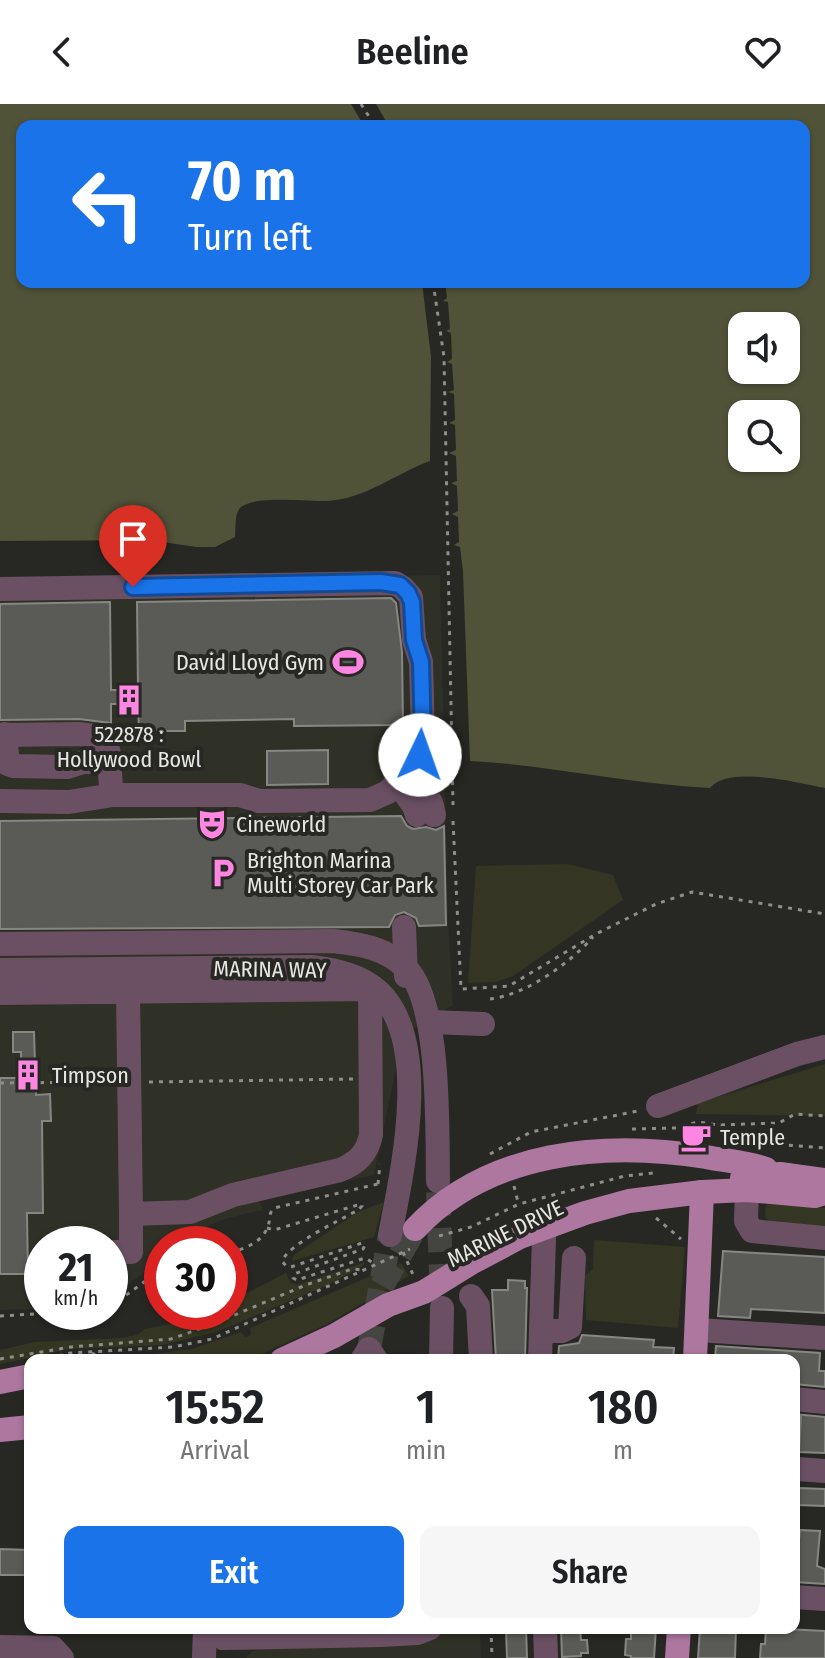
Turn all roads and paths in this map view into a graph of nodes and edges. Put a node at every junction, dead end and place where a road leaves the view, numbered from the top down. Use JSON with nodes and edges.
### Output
{"nodes":[{"id":1,"x":434,"y":288,"type":"edge"},
{"id":2,"x":0,"y":589,"type":"edge"},
{"id":3,"x":2,"y":734,"type":"edge"},
{"id":4,"x":108,"y":762,"type":"junction"},
{"id":5,"x":399,"y":780,"type":"junction"},
{"id":6,"x":113,"y":795,"type":"junction"},
{"id":7,"x":0,"y":801,"type":"edge"},
{"id":8,"x":426,"y":815,"type":"dead end"},
{"id":9,"x":825,"y":914,"type":"edge"},
{"id":10,"x":404,"y":927,"type":"dead end"},
{"id":11,"x":596,"y":934,"type":"junction"},
{"id":12,"x":0,"y":944,"type":"edge"},
{"id":13,"x":0,"y":970,"type":"edge"},
{"id":14,"x":128,"y":992,"type":"junction"},
{"id":15,"x":0,"y":993,"type":"edge"},
{"id":16,"x":490,"y":999,"type":"dead end"},
{"id":17,"x":430,"y":1022,"type":"junction"},
{"id":18,"x":483,"y":1024,"type":"dead end"},
{"id":19,"x":825,"y":1047,"type":"edge"},
{"id":20,"x":407,"y":1054,"type":"junction"},
{"id":21,"x":370,"y":1079,"type":"junction"},
{"id":22,"x":129,"y":1082,"type":"junction"},
{"id":23,"x":0,"y":1083,"type":"edge"},
{"id":24,"x":653,"y":1108,"type":"joint"},
{"id":25,"x":825,"y":1116,"type":"edge"},
{"id":26,"x":718,"y":1125,"type":"junction"},
{"id":27,"x":676,"y":1128,"type":"dead end"},
{"id":28,"x":734,"y":1141,"type":"dead end"},
{"id":29,"x":749,"y":1142,"type":"dead end"},
{"id":30,"x":825,"y":1148,"type":"edge"},
{"id":31,"x":490,"y":1154,"type":"dead end"},
{"id":32,"x":665,"y":1171,"type":"dead end"},
{"id":33,"x":780,"y":1174,"type":"junction"},
{"id":34,"x":825,"y":1180,"type":"edge"},
{"id":35,"x":438,"y":1181,"type":"tunnel mouth"},
{"id":36,"x":513,"y":1182,"type":"dead end"},
{"id":37,"x":378,"y":1184,"type":"dead end"},
{"id":38,"x":747,"y":1190,"type":"junction"},
{"id":39,"x":702,"y":1192,"type":"junction"},
{"id":40,"x":825,"y":1193,"type":"edge"},
{"id":41,"x":519,"y":1204,"type":"junction"},
{"id":42,"x":131,"y":1214,"type":"junction"},
{"id":43,"x":655,"y":1217,"type":"dead end"},
{"id":44,"x":267,"y":1228,"type":"junction"},
{"id":45,"x":541,"y":1228,"type":"junction"},
{"id":46,"x":427,"y":1229,"type":"joint"},
{"id":47,"x":390,"y":1235,"type":"tunnel mouth"},
{"id":48,"x":825,"y":1238,"type":"edge"},
{"id":49,"x":687,"y":1244,"type":"dead end"},
{"id":50,"x":248,"y":1246,"type":"edge"},
{"id":51,"x":128,"y":1252,"type":"edge"},
{"id":52,"x":574,"y":1258,"type":"dead end"},
{"id":53,"x":375,"y":1264,"type":"dead end"},
{"id":54,"x":471,"y":1296,"type":"tunnel mouth"},
{"id":55,"x":388,"y":1305,"type":"junction"},
{"id":56,"x":442,"y":1308,"type":"tunnel mouth"},
{"id":57,"x":24,"y":1315,"type":"edge"},
{"id":58,"x":0,"y":1316,"type":"edge"},
{"id":59,"x":698,"y":1330,"type":"junction"},
{"id":60,"x":541,"y":1331,"type":"junction"},
{"id":61,"x":825,"y":1338,"type":"edge"},
{"id":62,"x":139,"y":1351,"type":"junction"},
{"id":63,"x":91,"y":1352,"type":"junction"},
{"id":64,"x":30,"y":1354,"type":"edge"},
{"id":65,"x":78,"y":1354,"type":"edge"},
{"id":66,"x":94,"y":1354,"type":"edge"},
{"id":67,"x":138,"y":1354,"type":"edge"},
{"id":68,"x":295,"y":1354,"type":"edge"},
{"id":69,"x":441,"y":1354,"type":"edge"},
{"id":70,"x":481,"y":1354,"type":"edge"},
{"id":71,"x":540,"y":1354,"type":"edge"},
{"id":72,"x":696,"y":1354,"type":"edge"},
{"id":73,"x":24,"y":1355,"type":"edge"},
{"id":74,"x":0,"y":1359,"type":"edge"},
{"id":75,"x":24,"y":1377,"type":"edge"},
{"id":76,"x":0,"y":1382,"type":"edge"},
{"id":77,"x":800,"y":1400,"type":"edge"},
{"id":78,"x":825,"y":1402,"type":"edge"},
{"id":79,"x":24,"y":1428,"type":"edge"},
{"id":80,"x":0,"y":1430,"type":"edge"},
{"id":81,"x":800,"y":1469,"type":"edge"},
{"id":82,"x":825,"y":1471,"type":"edge"},
{"id":83,"x":800,"y":1597,"type":"edge"},
{"id":84,"x":825,"y":1599,"type":"edge"},
{"id":85,"x":311,"y":1634,"type":"edge"},
{"id":86,"x":491,"y":1634,"type":"edge"},
{"id":87,"x":545,"y":1634,"type":"edge"},
{"id":88,"x":679,"y":1634,"type":"edge"},
{"id":89,"x":218,"y":1638,"type":"edge"},
{"id":90,"x":0,"y":1647,"type":"edge"},
{"id":91,"x":62,"y":1658,"type":"edge"},
{"id":92,"x":204,"y":1658,"type":"edge"},
{"id":93,"x":492,"y":1658,"type":"edge"},
{"id":94,"x":546,"y":1658,"type":"edge"},
{"id":95,"x":677,"y":1658,"type":"edge"}],
"edges":[{"from":1,"to":11,"type":"path"},
{"from":2,"to":5,"type":"street"},
{"from":3,"to":4,"type":"street"},
{"from":3,"to":4,"type":"street"},
{"from":4,"to":6,"type":"street"},
{"from":5,"to":6,"type":"street"},
{"from":5,"to":8,"type":"street"},
{"from":6,"to":7,"type":"street"},
{"from":9,"to":11,"type":"path"},
{"from":10,"to":20,"type":"street"},
{"from":11,"to":16,"type":"path"},
{"from":12,"to":17,"type":"street","name":"MARINA WAY"},
{"from":13,"to":20,"type":"street","name":"MARINA WAY"},
{"from":14,"to":15,"type":"street"},
{"from":14,"to":21,"type":"street"},
{"from":14,"to":22,"type":"street"},
{"from":17,"to":18,"type":"street"},
{"from":17,"to":35,"type":"street","name":"MARINA WAY"},
{"from":19,"to":24,"type":"street"},
{"from":20,"to":47,"type":"street","name":"MARINA WAY"},
{"from":21,"to":22,"type":"path"},
{"from":21,"to":42,"type":"street"},
{"from":22,"to":23,"type":"path"},
{"from":22,"to":42,"type":"street"},
{"from":24,"to":31,"type":"path"},
{"from":25,"to":26,"type":"path"},
{"from":26,"to":27,"type":"path"},
{"from":26,"to":28,"type":"path"},
{"from":29,"to":30,"type":"path"},
{"from":32,"to":41,"type":"path"},
{"from":33,"to":34,"type":"main road","name":"MARINE DRIVE"},
{"from":33,"to":46,"type":"main road"},
{"from":33,"to":55,"type":"main road","name":"MARINE DRIVE"},
{"from":36,"to":41,"type":"path"},
{"from":37,"to":44,"type":"path"},
{"from":38,"to":39,"type":"main road","name":"MARINE DRIVE"},
{"from":38,"to":40,"type":"main road","name":"MARINE DRIVE"},
{"from":38,"to":48,"type":"street"},
{"from":39,"to":45,"type":"main road","name":"MARINE DRIVE"},
{"from":39,"to":59,"type":"main road"},
{"from":41,"to":46,"type":"path"},
{"from":42,"to":51,"type":"street"},
{"from":43,"to":49,"type":"path"},
{"from":44,"to":50,"type":"path"},
{"from":44,"to":53,"type":"path"},
{"from":45,"to":55,"type":"main road","name":"MARINE DRIVE"},
{"from":45,"to":60,"type":"street"},
{"from":52,"to":60,"type":"street"},
{"from":54,"to":70,"type":"street"},
{"from":55,"to":68,"type":"main road","name":"MARINE DRIVE"},
{"from":56,"to":69,"type":"street"},
{"from":57,"to":58,"type":"path"},
{"from":59,"to":61,"type":"street"},
{"from":59,"to":72,"type":"main road"},
{"from":60,"to":71,"type":"street"},
{"from":62,"to":63,"type":"path"},
{"from":62,"to":64,"type":"path"},
{"from":62,"to":67,"type":"path"},
{"from":63,"to":65,"type":"path"},
{"from":63,"to":66,"type":"path"},
{"from":73,"to":74,"type":"path"},
{"from":75,"to":76,"type":"main road"},
{"from":77,"to":78,"type":"street"},
{"from":79,"to":80,"type":"main road"},
{"from":81,"to":82,"type":"street"},
{"from":83,"to":84,"type":"street"},
{"from":85,"to":89,"type":"street"},
{"from":86,"to":93,"type":"path"},
{"from":87,"to":94,"type":"street"},
{"from":88,"to":95,"type":"main road"},
{"from":89,"to":92,"type":"street"},
{"from":90,"to":91,"type":"street"}]}
